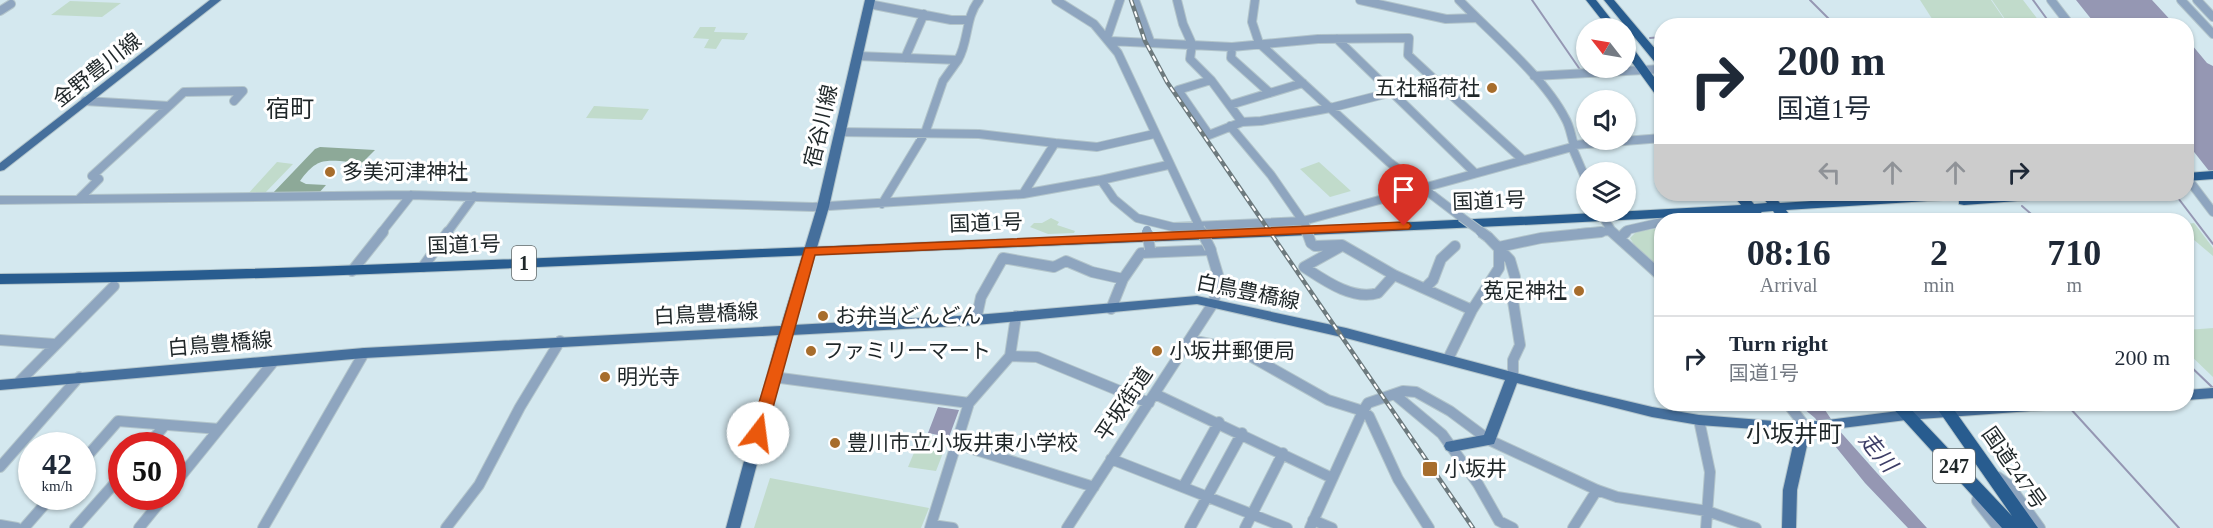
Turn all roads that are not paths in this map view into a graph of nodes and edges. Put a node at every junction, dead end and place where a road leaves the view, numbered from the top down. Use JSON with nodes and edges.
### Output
{"nodes":[{"id":1,"x":216,"y":0,"type":"edge"},
{"id":2,"x":980,"y":0,"type":"edge"},
{"id":3,"x":1056,"y":0,"type":"edge"},
{"id":4,"x":1119,"y":0,"type":"edge"},
{"id":5,"x":1135,"y":0,"type":"edge"},
{"id":6,"x":1177,"y":0,"type":"edge"},
{"id":7,"x":1255,"y":0,"type":"edge"},
{"id":8,"x":1359,"y":0,"type":"edge"},
{"id":9,"x":1408,"y":0,"type":"edge"},
{"id":10,"x":1459,"y":0,"type":"edge"},
{"id":11,"x":1591,"y":0,"type":"edge"},
{"id":12,"x":1609,"y":0,"type":"edge"},
{"id":13,"x":2051,"y":0,"type":"edge"},
{"id":14,"x":2181,"y":0,"type":"edge"},
{"id":15,"x":2197,"y":0,"type":"edge"},
{"id":16,"x":869,"y":2,"type":"edge"},
{"id":17,"x":11,"y":4,"type":"dead end"},
{"id":18,"x":1404,"y":8,"type":"junction"},
{"id":19,"x":0,"y":11,"type":"edge"},
{"id":20,"x":924,"y":14,"type":"junction"},
{"id":21,"x":2213,"y":17,"type":"edge"},
{"id":22,"x":1475,"y":18,"type":"junction"},
{"id":23,"x":1604,"y":18,"type":"edge"},
{"id":24,"x":2065,"y":18,"type":"edge"},
{"id":25,"x":969,"y":20,"type":"junction"},
{"id":26,"x":2213,"y":34,"type":"edge"},
{"id":27,"x":1109,"y":39,"type":"junction"},
{"id":28,"x":1337,"y":39,"type":"junction"},
{"id":29,"x":1150,"y":41,"type":"junction"},
{"id":30,"x":1259,"y":43,"type":"junction"},
{"id":31,"x":1192,"y":44,"type":"junction"},
{"id":32,"x":1232,"y":47,"type":"junction"},
{"id":33,"x":1654,"y":54,"type":"edge"},
{"id":34,"x":857,"y":56,"type":"junction"},
{"id":35,"x":905,"y":58,"type":"junction"},
{"id":36,"x":958,"y":60,"type":"junction"},
{"id":37,"x":1636,"y":61,"type":"edge"},
{"id":38,"x":1654,"y":69,"type":"edge"},
{"id":39,"x":1642,"y":70,"type":"junction"},
{"id":40,"x":1534,"y":76,"type":"junction"},
{"id":41,"x":1211,"y":80,"type":"junction"},
{"id":42,"x":1436,"y":81,"type":"junction"},
{"id":43,"x":1303,"y":83,"type":"junction"},
{"id":44,"x":1654,"y":86,"type":"edge"},
{"id":45,"x":1391,"y":92,"type":"junction"},
{"id":46,"x":1270,"y":93,"type":"junction"},
{"id":47,"x":85,"y":101,"type":"junction"},
{"id":48,"x":234,"y":102,"type":"dead end"},
{"id":49,"x":1230,"y":105,"type":"junction"},
{"id":50,"x":169,"y":106,"type":"junction"},
{"id":51,"x":1330,"y":108,"type":"junction"},
{"id":52,"x":1242,"y":122,"type":"junction"},
{"id":53,"x":1230,"y":126,"type":"junction"},
{"id":54,"x":839,"y":132,"type":"junction"},
{"id":55,"x":925,"y":133,"type":"junction"},
{"id":56,"x":1154,"y":134,"type":"junction"},
{"id":57,"x":1654,"y":139,"type":"edge"},
{"id":58,"x":1055,"y":143,"type":"junction"},
{"id":59,"x":1573,"y":146,"type":"junction"},
{"id":60,"x":1522,"y":159,"type":"junction"},
{"id":61,"x":1579,"y":162,"type":"edge"},
{"id":62,"x":1168,"y":165,"type":"junction"},
{"id":63,"x":0,"y":168,"type":"edge"},
{"id":64,"x":1474,"y":173,"type":"junction"},
{"id":65,"x":2196,"y":179,"type":"edge"},
{"id":66,"x":1101,"y":180,"type":"junction"},
{"id":67,"x":1420,"y":188,"type":"junction"},
{"id":68,"x":1023,"y":194,"type":"junction"},
{"id":69,"x":411,"y":195,"type":"junction"},
{"id":70,"x":474,"y":196,"type":"junction"},
{"id":71,"x":80,"y":199,"type":"junction"},
{"id":72,"x":0,"y":200,"type":"edge"},
{"id":73,"x":1744,"y":201,"type":"edge"},
{"id":74,"x":1772,"y":201,"type":"edge"},
{"id":75,"x":1906,"y":201,"type":"edge"},
{"id":76,"x":1961,"y":201,"type":"edge"},
{"id":77,"x":882,"y":204,"type":"junction"},
{"id":78,"x":824,"y":207,"type":"junction"},
{"id":79,"x":2213,"y":212,"type":"edge"},
{"id":80,"x":1754,"y":213,"type":"edge"},
{"id":81,"x":1781,"y":213,"type":"edge"},
{"id":82,"x":1792,"y":213,"type":"edge"},
{"id":83,"x":1796,"y":213,"type":"edge"},
{"id":84,"x":1654,"y":219,"type":"edge"},
{"id":85,"x":1636,"y":220,"type":"edge"},
{"id":86,"x":1636,"y":221,"type":"edge"},
{"id":87,"x":1654,"y":221,"type":"edge"},
{"id":88,"x":1155,"y":222,"type":"junction"},
{"id":89,"x":1583,"y":222,"type":"edge"},
{"id":90,"x":1602,"y":222,"type":"edge"},
{"id":91,"x":1606,"y":222,"type":"edge"},
{"id":92,"x":1304,"y":223,"type":"junction"},
{"id":93,"x":1654,"y":223,"type":"edge"},
{"id":94,"x":1200,"y":227,"type":"junction"},
{"id":95,"x":1620,"y":238,"type":"junction"},
{"id":96,"x":1342,"y":245,"type":"junction"},
{"id":97,"x":1455,"y":246,"type":"dead end"},
{"id":98,"x":1499,"y":247,"type":"junction"},
{"id":99,"x":1210,"y":249,"type":"junction"},
{"id":100,"x":1150,"y":250,"type":"junction"},
{"id":101,"x":808,"y":255,"type":"junction"},
{"id":102,"x":423,"y":267,"type":"junction"},
{"id":103,"x":1654,"y":270,"type":"edge"},
{"id":104,"x":351,"y":271,"type":"junction"},
{"id":105,"x":1394,"y":275,"type":"junction"},
{"id":106,"x":0,"y":279,"type":"edge"},
{"id":107,"x":1123,"y":279,"type":"junction"},
{"id":108,"x":114,"y":286,"type":"junction"},
{"id":109,"x":0,"y":287,"type":"edge"},
{"id":110,"x":1425,"y":288,"type":"junction"},
{"id":111,"x":1214,"y":302,"type":"junction"},
{"id":112,"x":1111,"y":309,"type":"junction"},
{"id":113,"x":1472,"y":310,"type":"junction"},
{"id":114,"x":1016,"y":316,"type":"junction"},
{"id":115,"x":976,"y":320,"type":"junction"},
{"id":116,"x":786,"y":330,"type":"junction"},
{"id":117,"x":0,"y":340,"type":"edge"},
{"id":118,"x":1190,"y":340,"type":"junction"},
{"id":119,"x":560,"y":341,"type":"junction"},
{"id":120,"x":54,"y":344,"type":"junction"},
{"id":121,"x":364,"y":353,"type":"junction"},
{"id":122,"x":1010,"y":356,"type":"junction"},
{"id":123,"x":1448,"y":359,"type":"junction"},
{"id":124,"x":274,"y":361,"type":"junction"},
{"id":125,"x":1513,"y":376,"type":"junction"},
{"id":126,"x":79,"y":377,"type":"junction"},
{"id":127,"x":773,"y":377,"type":"junction"},
{"id":128,"x":18,"y":383,"type":"junction"},
{"id":129,"x":0,"y":385,"type":"edge"},
{"id":130,"x":2209,"y":393,"type":"edge"},
{"id":131,"x":1394,"y":394,"type":"junction"},
{"id":132,"x":2194,"y":394,"type":"edge"},
{"id":133,"x":1152,"y":398,"type":"junction"},
{"id":134,"x":969,"y":403,"type":"junction"},
{"id":135,"x":1363,"y":411,"type":"junction"},
{"id":136,"x":1793,"y":411,"type":"edge"},
{"id":137,"x":1894,"y":411,"type":"edge"},
{"id":138,"x":1904,"y":411,"type":"edge"},
{"id":139,"x":1948,"y":411,"type":"edge"},
{"id":140,"x":1699,"y":420,"type":"junction"},
{"id":141,"x":1219,"y":422,"type":"junction"},
{"id":142,"x":165,"y":425,"type":"junction"},
{"id":143,"x":1805,"y":426,"type":"junction"},
{"id":144,"x":219,"y":429,"type":"junction"},
{"id":145,"x":159,"y":432,"type":"edge"},
{"id":146,"x":1242,"y":433,"type":"junction"},
{"id":147,"x":1490,"y":440,"type":"junction"},
{"id":148,"x":957,"y":444,"type":"junction"},
{"id":149,"x":96,"y":446,"type":"edge"},
{"id":150,"x":1451,"y":446,"type":"junction"},
{"id":151,"x":1283,"y":453,"type":"junction"},
{"id":152,"x":1111,"y":459,"type":"junction"},
{"id":153,"x":0,"y":467,"type":"edge"},
{"id":154,"x":186,"y":470,"type":"edge"},
{"id":155,"x":1994,"y":474,"type":"junction"},
{"id":156,"x":1332,"y":478,"type":"junction"},
{"id":157,"x":1094,"y":487,"type":"junction"},
{"id":158,"x":1183,"y":487,"type":"junction"},
{"id":159,"x":1597,"y":490,"type":"junction"},
{"id":160,"x":108,"y":491,"type":"edge"},
{"id":161,"x":1979,"y":492,"type":"junction"},
{"id":162,"x":1208,"y":496,"type":"junction"},
{"id":163,"x":40,"y":510,"type":"edge"},
{"id":164,"x":154,"y":510,"type":"edge"},
{"id":165,"x":1707,"y":511,"type":"junction"},
{"id":166,"x":1252,"y":514,"type":"junction"},
{"id":167,"x":1311,"y":524,"type":"edge"},
{"id":168,"x":0,"y":525,"type":"edge"},
{"id":169,"x":1501,"y":525,"type":"edge"},
{"id":170,"x":931,"y":527,"type":"edge"},
{"id":171,"x":17,"y":528,"type":"edge"},
{"id":172,"x":24,"y":528,"type":"edge"},
{"id":173,"x":75,"y":528,"type":"edge"},
{"id":174,"x":139,"y":528,"type":"edge"},
{"id":175,"x":263,"y":528,"type":"edge"},
{"id":176,"x":446,"y":528,"type":"edge"},
{"id":177,"x":733,"y":528,"type":"edge"},
{"id":178,"x":952,"y":528,"type":"edge"},
{"id":179,"x":1067,"y":528,"type":"edge"},
{"id":180,"x":1190,"y":528,"type":"edge"},
{"id":181,"x":1245,"y":528,"type":"edge"},
{"id":182,"x":1287,"y":528,"type":"edge"},
{"id":183,"x":1332,"y":528,"type":"edge"},
{"id":184,"x":1429,"y":528,"type":"edge"},
{"id":185,"x":1513,"y":528,"type":"edge"},
{"id":186,"x":1573,"y":528,"type":"edge"},
{"id":187,"x":1706,"y":528,"type":"edge"},
{"id":188,"x":1756,"y":528,"type":"edge"},
{"id":189,"x":1789,"y":528,"type":"edge"},
{"id":190,"x":1998,"y":528,"type":"edge"},
{"id":191,"x":2013,"y":528,"type":"edge"},
{"id":192,"x":2030,"y":528,"type":"edge"},
{"id":193,"x":2040,"y":528,"type":"edge"}],
"edges":[{"from":1,"to":47,"type":"main road","name":"金野豊川線"},
{"from":2,"to":25,"type":"street"},
{"from":3,"to":27,"type":"street"},
{"from":4,"to":27,"type":"street"},
{"from":5,"to":29,"type":"street"},
{"from":6,"to":31,"type":"street"},
{"from":7,"to":30,"type":"street"},
{"from":8,"to":18,"type":"street"},
{"from":9,"to":18,"type":"street"},
{"from":10,"to":22,"type":"street"},
{"from":11,"to":23,"type":"highway"},
{"from":12,"to":33,"type":"highway"},
{"from":13,"to":24,"type":"street"},
{"from":14,"to":26,"type":"street"},
{"from":15,"to":21,"type":"street"},
{"from":16,"to":20,"type":"street"},
{"from":16,"to":34,"type":"main road","name":"宿谷川線"},
{"from":17,"to":19,"type":"street"},
{"from":18,"to":22,"type":"street"},
{"from":20,"to":25,"type":"street"},
{"from":20,"to":35,"type":"street"},
{"from":22,"to":40,"type":"street"},
{"from":25,"to":36,"type":"street"},
{"from":27,"to":29,"type":"street"},
{"from":27,"to":56,"type":"street"},
{"from":28,"to":30,"type":"street"},
{"from":28,"to":42,"type":"street"},
{"from":28,"to":45,"type":"street"},
{"from":29,"to":31,"type":"street"},
{"from":30,"to":32,"type":"street"},
{"from":30,"to":43,"type":"street"},
{"from":31,"to":32,"type":"street"},
{"from":31,"to":41,"type":"street"},
{"from":32,"to":46,"type":"street"},
{"from":34,"to":35,"type":"street"},
{"from":34,"to":54,"type":"main road","name":"宿谷川線"},
{"from":35,"to":36,"type":"street"},
{"from":36,"to":55,"type":"street"},
{"from":37,"to":39,"type":"highway"},
{"from":38,"to":39,"type":"street"},
{"from":39,"to":40,"type":"street"},
{"from":39,"to":44,"type":"highway"},
{"from":40,"to":59,"type":"street"},
{"from":41,"to":49,"type":"street"},
{"from":41,"to":53,"type":"street"},
{"from":42,"to":45,"type":"street"},
{"from":42,"to":60,"type":"street"},
{"from":43,"to":46,"type":"street"},
{"from":43,"to":51,"type":"street"},
{"from":45,"to":51,"type":"street"},
{"from":45,"to":64,"type":"street"},
{"from":46,"to":49,"type":"street"},
{"from":47,"to":50,"type":"street"},
{"from":47,"to":63,"type":"main road","name":"金野豊川線"},
{"from":48,"to":50,"type":"street"},
{"from":49,"to":52,"type":"street"},
{"from":50,"to":71,"type":"street"},
{"from":51,"to":52,"type":"street"},
{"from":51,"to":67,"type":"street"},
{"from":52,"to":53,"type":"street"},
{"from":53,"to":92,"type":"street"},
{"from":54,"to":55,"type":"street"},
{"from":54,"to":78,"type":"main road","name":"宿谷川線"},
{"from":55,"to":58,"type":"street"},
{"from":55,"to":77,"type":"street"},
{"from":56,"to":58,"type":"street"},
{"from":56,"to":62,"type":"street"},
{"from":57,"to":59,"type":"street"},
{"from":58,"to":68,"type":"street"},
{"from":59,"to":60,"type":"street"},
{"from":59,"to":61,"type":"street"},
{"from":60,"to":64,"type":"street"},
{"from":62,"to":66,"type":"street"},
{"from":62,"to":94,"type":"street"},
{"from":64,"to":67,"type":"street"},
{"from":65,"to":79,"type":"street"},
{"from":66,"to":68,"type":"street"},
{"from":66,"to":88,"type":"street"},
{"from":67,"to":92,"type":"street"},
{"from":67,"to":98,"type":"street","bridge":true},
{"from":68,"to":77,"type":"street"},
{"from":69,"to":70,"type":"street"},
{"from":69,"to":71,"type":"street"},
{"from":69,"to":104,"type":"street"},
{"from":70,"to":78,"type":"street"},
{"from":70,"to":102,"type":"street"},
{"from":71,"to":72,"type":"street"},
{"from":73,"to":80,"type":"highway"},
{"from":74,"to":81,"type":"highway"},
{"from":75,"to":82,"type":"highway","name":"国道1号","number":"1"},
{"from":76,"to":83,"type":"highway","name":"国道1号","number":"1"},
{"from":77,"to":78,"type":"street"},
{"from":78,"to":101,"type":"main road","name":"宿谷川線"},
{"from":84,"to":85,"type":"highway","name":"国道1号","number":"1"},
{"from":86,"to":87,"type":"highway","name":"国道1号","number":"1"},
{"from":88,"to":94,"type":"street"},
{"from":88,"to":100,"type":"street","bridge":true},
{"from":89,"to":101,"type":"highway","name":"国道1号","number":"1"},
{"from":90,"to":98,"type":"street"},
{"from":91,"to":95,"type":"street"},
{"from":92,"to":94,"type":"street"},
{"from":92,"to":96,"type":"street","bridge":true},
{"from":93,"to":95,"type":"street"},
{"from":94,"to":99,"type":"street","bridge":true},
{"from":95,"to":103,"type":"street"},
{"from":96,"to":105,"type":"street"},
{"from":96,"to":105,"type":"street"},
{"from":97,"to":110,"type":"street"},
{"from":98,"to":113,"type":"street"},
{"from":98,"to":125,"type":"street"},
{"from":99,"to":100,"type":"street"},
{"from":99,"to":111,"type":"street"},
{"from":100,"to":107,"type":"street"},
{"from":101,"to":102,"type":"highway","name":"国道1号","number":"1"},
{"from":101,"to":108,"type":"highway","name":"国道1号","number":"1"},
{"from":101,"to":116,"type":"main road","name":"宿谷川線"},
{"from":102,"to":104,"type":"highway","name":"国道1号","number":"1"},
{"from":104,"to":106,"type":"highway","name":"国道1号","number":"1"},
{"from":105,"to":110,"type":"street"},
{"from":107,"to":112,"type":"street"},
{"from":107,"to":115,"type":"street"},
{"from":108,"to":109,"type":"highway","name":"国道1号","number":"1"},
{"from":108,"to":120,"type":"street"},
{"from":110,"to":113,"type":"street"},
{"from":111,"to":112,"type":"main road","name":"白鳥豊橋線"},
{"from":111,"to":118,"type":"street","name":"平坂街道"},
{"from":111,"to":123,"type":"main road","name":"白鳥豊橋線"},
{"from":112,"to":114,"type":"main road","name":"白鳥豊橋線"},
{"from":113,"to":123,"type":"street"},
{"from":114,"to":115,"type":"main road","name":"白鳥豊橋線"},
{"from":114,"to":122,"type":"street"},
{"from":115,"to":116,"type":"main road","name":"白鳥豊橋線"},
{"from":116,"to":119,"type":"main road","name":"白鳥豊橋線"},
{"from":116,"to":127,"type":"main road","name":"宿谷川線"},
{"from":117,"to":120,"type":"street"},
{"from":118,"to":133,"type":"street","name":"平坂街道"},
{"from":118,"to":135,"type":"street"},
{"from":119,"to":121,"type":"main road","name":"白鳥豊橋線"},
{"from":119,"to":176,"type":"street"},
{"from":120,"to":128,"type":"street"},
{"from":121,"to":124,"type":"main road","name":"白鳥豊橋線"},
{"from":121,"to":175,"type":"street"},
{"from":122,"to":133,"type":"street"},
{"from":122,"to":134,"type":"street"},
{"from":123,"to":125,"type":"main road","name":"白鳥豊橋線"},
{"from":124,"to":126,"type":"main road","name":"白鳥豊橋線"},
{"from":124,"to":144,"type":"street"},
{"from":125,"to":140,"type":"main road","name":"白鳥豊橋線"},
{"from":125,"to":147,"type":"main road"},
{"from":126,"to":128,"type":"main road","name":"白鳥豊橋線"},
{"from":126,"to":153,"type":"street"},
{"from":127,"to":134,"type":"street"},
{"from":127,"to":177,"type":"main road","name":"宿谷川線"},
{"from":128,"to":129,"type":"main road","name":"白鳥豊橋線"},
{"from":130,"to":132,"type":"main road"},
{"from":131,"to":135,"type":"street"},
{"from":131,"to":147,"type":"street"},
{"from":131,"to":150,"type":"street"},
{"from":133,"to":141,"type":"street"},
{"from":133,"to":152,"type":"street","name":"平坂街道"},
{"from":134,"to":148,"type":"street"},
{"from":135,"to":156,"type":"street"},
{"from":135,"to":184,"type":"street"},
{"from":136,"to":143,"type":"street"},
{"from":137,"to":143,"type":"main road"},
{"from":138,"to":161,"type":"highway","name":"国道247号","number":"247"},
{"from":139,"to":155,"type":"highway","name":"国道247号","number":"247"},
{"from":140,"to":143,"type":"main road","name":"白鳥豊橋線"},
{"from":140,"to":165,"type":"street"},
{"from":141,"to":146,"type":"street"},
{"from":141,"to":158,"type":"street"},
{"from":142,"to":144,"type":"street"},
{"from":142,"to":145,"type":"street"},
{"from":142,"to":149,"type":"street"},
{"from":143,"to":189,"type":"main road"},
{"from":144,"to":154,"type":"street"},
{"from":146,"to":151,"type":"street"},
{"from":146,"to":162,"type":"street"},
{"from":147,"to":150,"type":"main road"},
{"from":147,"to":159,"type":"street"},
{"from":148,"to":157,"type":"street"},
{"from":148,"to":170,"type":"street"},
{"from":150,"to":169,"type":"street"},
{"from":151,"to":156,"type":"street"},
{"from":151,"to":166,"type":"street"},
{"from":152,"to":157,"type":"street","name":"平坂街道"},
{"from":152,"to":158,"type":"street"},
{"from":155,"to":192,"type":"highway","name":"国道247号","number":"247"},
{"from":155,"to":193,"type":"street"},
{"from":156,"to":167,"type":"street"},
{"from":157,"to":179,"type":"street","name":"平坂街道"},
{"from":158,"to":162,"type":"street"},
{"from":159,"to":165,"type":"street"},
{"from":159,"to":186,"type":"street"},
{"from":160,"to":173,"type":"street"},
{"from":161,"to":190,"type":"street"},
{"from":161,"to":191,"type":"highway","name":"国道247号","number":"247"},
{"from":162,"to":166,"type":"street"},
{"from":162,"to":180,"type":"street"},
{"from":163,"to":172,"type":"street"},
{"from":164,"to":174,"type":"street"},
{"from":165,"to":187,"type":"street"},
{"from":165,"to":188,"type":"street"},
{"from":166,"to":181,"type":"street"},
{"from":166,"to":182,"type":"street"},
{"from":167,"to":183,"type":"street"},
{"from":168,"to":171,"type":"street"},
{"from":169,"to":185,"type":"street"},
{"from":170,"to":178,"type":"street"}]}
